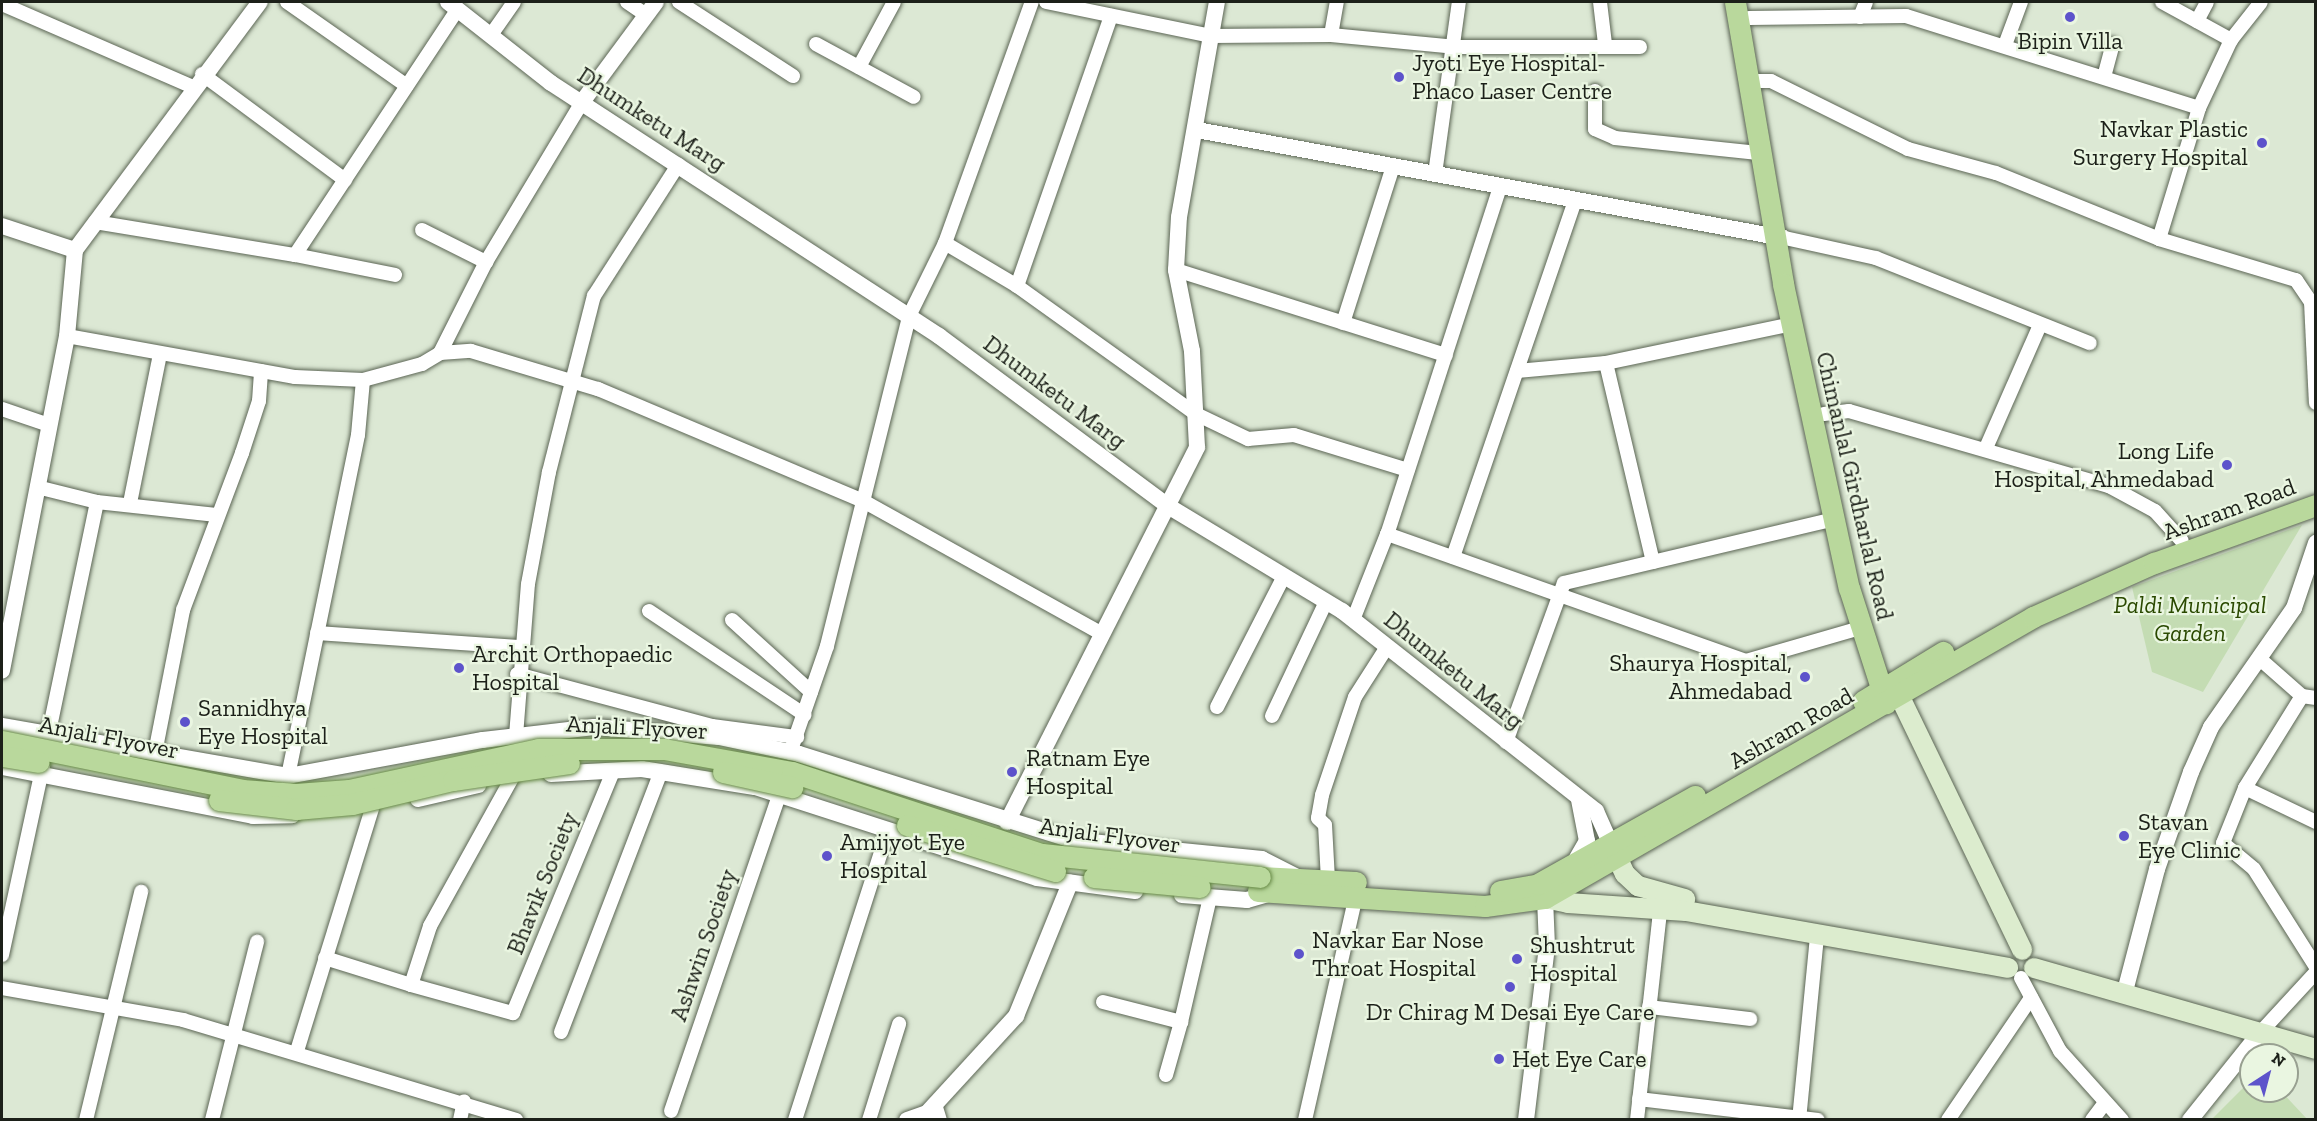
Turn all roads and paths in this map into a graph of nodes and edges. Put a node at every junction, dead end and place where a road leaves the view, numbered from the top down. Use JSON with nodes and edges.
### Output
{"nodes":[{"id":1,"x":260,"y":2,"type":"edge"},
{"id":2,"x":287,"y":2,"type":"edge"},
{"id":3,"x":514,"y":2,"type":"edge"},
{"id":4,"x":627,"y":2,"type":"edge"},
{"id":5,"x":679,"y":2,"type":"edge"},
{"id":6,"x":894,"y":2,"type":"edge"},
{"id":7,"x":1032,"y":2,"type":"edge"},
{"id":8,"x":1046,"y":2,"type":"edge"},
{"id":9,"x":1217,"y":2,"type":"edge"},
{"id":10,"x":1337,"y":2,"type":"edge"},
{"id":11,"x":1460,"y":2,"type":"edge"},
{"id":12,"x":1600,"y":2,"type":"edge"},
{"id":13,"x":1866,"y":2,"type":"edge"},
{"id":14,"x":2021,"y":2,"type":"edge"},
{"id":15,"x":2162,"y":2,"type":"edge"},
{"id":16,"x":2207,"y":2,"type":"edge"},
{"id":17,"x":2261,"y":2,"type":"edge"},
{"id":18,"x":2,"y":4,"type":"edge"},
{"id":19,"x":454,"y":5,"type":"edge"},
{"id":20,"x":1743,"y":7,"type":"edge"},
{"id":21,"x":651,"y":8,"type":"edge"},
{"id":22,"x":1111,"y":16,"type":"junction"},
{"id":23,"x":1860,"y":17,"type":"junction"},
{"id":24,"x":2197,"y":21,"type":"junction"},
{"id":25,"x":491,"y":35,"type":"junction"},
{"id":26,"x":1331,"y":35,"type":"junction"},
{"id":27,"x":1211,"y":36,"type":"junction"},
{"id":28,"x":2231,"y":40,"type":"junction"},
{"id":29,"x":816,"y":44,"type":"dead end"},
{"id":30,"x":1605,"y":44,"type":"junction"},
{"id":31,"x":2113,"y":44,"type":"dead end"},
{"id":32,"x":2005,"y":45,"type":"junction"},
{"id":33,"x":1456,"y":47,"type":"junction"},
{"id":34,"x":1640,"y":47,"type":"dead end"},
{"id":35,"x":859,"y":68,"type":"junction"},
{"id":36,"x":794,"y":76,"type":"dead end"},
{"id":37,"x":2104,"y":77,"type":"junction"},
{"id":38,"x":198,"y":80,"type":"junction"},
{"id":39,"x":1757,"y":81,"type":"junction"},
{"id":40,"x":407,"y":86,"type":"junction"},
{"id":41,"x":1595,"y":92,"type":"dead end"},
{"id":42,"x":914,"y":97,"type":"dead end"},
{"id":43,"x":582,"y":102,"type":"junction"},
{"id":44,"x":2199,"y":108,"type":"junction"},
{"id":45,"x":1197,"y":130,"type":"junction"},
{"id":46,"x":1758,"y":153,"type":"junction"},
{"id":47,"x":678,"y":165,"type":"junction"},
{"id":48,"x":1393,"y":166,"type":"junction"},
{"id":49,"x":1435,"y":174,"type":"junction"},
{"id":50,"x":345,"y":180,"type":"junction"},
{"id":51,"x":1500,"y":187,"type":"junction"},
{"id":52,"x":1575,"y":200,"type":"junction"},
{"id":53,"x":95,"y":222,"type":"junction"},
{"id":54,"x":2,"y":226,"type":"edge"},
{"id":55,"x":422,"y":230,"type":"dead end"},
{"id":56,"x":1779,"y":237,"type":"junction"},
{"id":57,"x":2159,"y":239,"type":"junction"},
{"id":58,"x":945,"y":243,"type":"junction"},
{"id":59,"x":75,"y":249,"type":"junction"},
{"id":60,"x":295,"y":255,"type":"junction"},
{"id":61,"x":486,"y":262,"type":"junction"},
{"id":62,"x":1176,"y":270,"type":"junction"},
{"id":63,"x":395,"y":274,"type":"dead end"},
{"id":64,"x":1017,"y":286,"type":"junction"},
{"id":65,"x":909,"y":316,"type":"junction"},
{"id":66,"x":1343,"y":322,"type":"junction"},
{"id":67,"x":1792,"y":324,"type":"junction"},
{"id":68,"x":2040,"y":325,"type":"junction"},
{"id":69,"x":67,"y":336,"type":"junction"},
{"id":70,"x":2090,"y":344,"type":"dead end"},
{"id":71,"x":440,"y":353,"type":"junction"},
{"id":72,"x":160,"y":354,"type":"junction"},
{"id":73,"x":1446,"y":355,"type":"junction"},
{"id":74,"x":1606,"y":363,"type":"junction"},
{"id":75,"x":261,"y":371,"type":"junction"},
{"id":76,"x":1517,"y":371,"type":"junction"},
{"id":77,"x":570,"y":379,"type":"junction"},
{"id":78,"x":363,"y":380,"type":"junction"},
{"id":79,"x":2316,"y":404,"type":"edge"},
{"id":80,"x":2,"y":409,"type":"edge"},
{"id":81,"x":1196,"y":414,"type":"junction"},
{"id":82,"x":1824,"y":414,"type":"junction"},
{"id":83,"x":50,"y":425,"type":"junction"},
{"id":84,"x":1986,"y":448,"type":"junction"},
{"id":85,"x":1408,"y":470,"type":"junction"},
{"id":86,"x":37,"y":487,"type":"junction"},
{"id":87,"x":2316,"y":493,"type":"edge"},
{"id":88,"x":96,"y":502,"type":"junction"},
{"id":89,"x":865,"y":502,"type":"junction"},
{"id":90,"x":130,"y":503,"type":"junction"},
{"id":91,"x":2316,"y":505,"type":"edge"},
{"id":92,"x":1168,"y":506,"type":"junction"},
{"id":93,"x":216,"y":515,"type":"junction"},
{"id":94,"x":1834,"y":519,"type":"junction"},
{"id":95,"x":1387,"y":534,"type":"junction"},
{"id":96,"x":2182,"y":541,"type":"junction"},
{"id":97,"x":2316,"y":543,"type":"edge"},
{"id":98,"x":1453,"y":557,"type":"junction"},
{"id":99,"x":1653,"y":562,"type":"junction"},
{"id":100,"x":1284,"y":576,"type":"junction"},
{"id":101,"x":1560,"y":594,"type":"junction"},
{"id":102,"x":1326,"y":602,"type":"junction"},
{"id":103,"x":649,"y":611,"type":"dead end"},
{"id":104,"x":732,"y":620,"type":"dead end"},
{"id":105,"x":1353,"y":620,"type":"junction"},
{"id":106,"x":1860,"y":628,"type":"junction"},
{"id":107,"x":317,"y":633,"type":"junction"},
{"id":108,"x":1100,"y":633,"type":"junction"},
{"id":109,"x":519,"y":647,"type":"junction"},
{"id":110,"x":1387,"y":647,"type":"junction"},
{"id":111,"x":2259,"y":659,"type":"junction"},
{"id":112,"x":2,"y":671,"type":"edge"},
{"id":113,"x":517,"y":674,"type":"junction"},
{"id":114,"x":811,"y":692,"type":"junction"},
{"id":115,"x":1889,"y":693,"type":"junction"},
{"id":116,"x":2309,"y":697,"type":"edge"},
{"id":117,"x":1217,"y":707,"type":"dead end"},
{"id":118,"x":804,"y":715,"type":"junction"},
{"id":119,"x":1272,"y":716,"type":"dead end"},
{"id":120,"x":2,"y":726,"type":"edge"},
{"id":121,"x":49,"y":733,"type":"junction"},
{"id":122,"x":516,"y":736,"type":"junction"},
{"id":123,"x":2,"y":741,"type":"edge"},
{"id":124,"x":1506,"y":742,"type":"junction"},
{"id":125,"x":794,"y":745,"type":"junction"},
{"id":126,"x":154,"y":753,"type":"junction"},
{"id":127,"x":2,"y":756,"type":"edge"},
{"id":128,"x":2,"y":767,"type":"edge"},
{"id":129,"x":613,"y":771,"type":"junction"},
{"id":130,"x":661,"y":772,"type":"junction"},
{"id":131,"x":41,"y":773,"type":"junction"},
{"id":132,"x":288,"y":776,"type":"junction"},
{"id":133,"x":512,"y":778,"type":"junction"},
{"id":134,"x":2245,"y":788,"type":"junction"},
{"id":135,"x":779,"y":795,"type":"junction"},
{"id":136,"x":1579,"y":799,"type":"junction"},
{"id":137,"x":372,"y":808,"type":"junction"},
{"id":138,"x":1007,"y":822,"type":"junction"},
{"id":139,"x":2316,"y":822,"type":"edge"},
{"id":140,"x":888,"y":830,"type":"junction"},
{"id":141,"x":1614,"y":852,"type":"junction"},
{"id":142,"x":1572,"y":865,"type":"junction"},
{"id":143,"x":1299,"y":878,"type":"junction"},
{"id":144,"x":1328,"y":880,"type":"junction"},
{"id":145,"x":1070,"y":883,"type":"junction"},
{"id":146,"x":1265,"y":887,"type":"junction"},
{"id":147,"x":1541,"y":891,"type":"junction"},
{"id":148,"x":141,"y":892,"type":"dead end"},
{"id":149,"x":1356,"y":896,"type":"junction"},
{"id":150,"x":1210,"y":897,"type":"junction"},
{"id":151,"x":1661,"y":902,"type":"junction"},
{"id":152,"x":1817,"y":936,"type":"junction"},
{"id":153,"x":257,"y":942,"type":"dead end"},
{"id":154,"x":2,"y":955,"type":"edge"},
{"id":155,"x":326,"y":958,"type":"junction"},
{"id":156,"x":2018,"y":962,"type":"junction"},
{"id":157,"x":2316,"y":969,"type":"edge"},
{"id":158,"x":411,"y":985,"type":"junction"},
{"id":159,"x":2,"y":988,"type":"edge"},
{"id":160,"x":2124,"y":995,"type":"junction"},
{"id":161,"x":2031,"y":998,"type":"junction"},
{"id":162,"x":1103,"y":1002,"type":"dead end"},
{"id":163,"x":1648,"y":1007,"type":"junction"},
{"id":164,"x":111,"y":1009,"type":"junction"},
{"id":165,"x":1750,"y":1019,"type":"dead end"},
{"id":166,"x":1180,"y":1022,"type":"junction"},
{"id":167,"x":899,"y":1024,"type":"dead end"},
{"id":168,"x":561,"y":1032,"type":"dead end"},
{"id":169,"x":235,"y":1034,"type":"junction"},
{"id":170,"x":2259,"y":1034,"type":"junction"},
{"id":171,"x":2316,"y":1049,"type":"edge"},
{"id":172,"x":297,"y":1050,"type":"junction"},
{"id":173,"x":1166,"y":1075,"type":"dead end"},
{"id":174,"x":1639,"y":1099,"type":"junction"},
{"id":175,"x":464,"y":1101,"type":"junction"},
{"id":176,"x":2104,"y":1103,"type":"junction"},
{"id":177,"x":671,"y":1111,"type":"dead end"},
{"id":178,"x":938,"y":1112,"type":"edge"},
{"id":179,"x":1799,"y":1118,"type":"edge"},
{"id":180,"x":86,"y":1119,"type":"edge"},
{"id":181,"x":212,"y":1119,"type":"edge"},
{"id":182,"x":460,"y":1119,"type":"edge"},
{"id":183,"x":516,"y":1119,"type":"edge"},
{"id":184,"x":795,"y":1119,"type":"edge"},
{"id":185,"x":869,"y":1119,"type":"edge"},
{"id":186,"x":907,"y":1119,"type":"edge"},
{"id":187,"x":1305,"y":1119,"type":"edge"},
{"id":188,"x":1526,"y":1119,"type":"edge"},
{"id":189,"x":1637,"y":1119,"type":"edge"},
{"id":190,"x":1818,"y":1119,"type":"edge"},
{"id":191,"x":1948,"y":1119,"type":"edge"},
{"id":192,"x":2092,"y":1119,"type":"edge"},
{"id":193,"x":2122,"y":1119,"type":"edge"},
{"id":194,"x":2190,"y":1119,"type":"edge"}],
"edges":[{"from":1,"to":38,"type":"street"},
{"from":2,"to":40,"type":"street"},
{"from":3,"to":25,"type":"street"},
{"from":4,"to":21,"type":"street"},
{"from":5,"to":36,"type":"street"},
{"from":6,"to":35,"type":"street"},
{"from":7,"to":58,"type":"street"},
{"from":8,"to":22,"type":"street"},
{"from":9,"to":27,"type":"street"},
{"from":10,"to":26,"type":"street"},
{"from":11,"to":33,"type":"street"},
{"from":12,"to":30,"type":"street"},
{"from":13,"to":23,"type":"street"},
{"from":14,"to":32,"type":"street"},
{"from":15,"to":24,"type":"street"},
{"from":16,"to":24,"type":"street"},
{"from":17,"to":28,"type":"street"},
{"from":18,"to":38,"type":"street"},
{"from":19,"to":25,"type":"street","name":"Dhumketu Marg"},
{"from":19,"to":40,"type":"street"},
{"from":20,"to":23,"type":"street"},
{"from":20,"to":39,"type":"main road","name":"Chimanlal Girdharlal Road"},
{"from":20,"to":46,"type":"main road","name":"Chimanlal Girdharlal Road"},
{"from":21,"to":43,"type":"street"},
{"from":22,"to":27,"type":"street"},
{"from":22,"to":64,"type":"street"},
{"from":23,"to":32,"type":"street"},
{"from":24,"to":28,"type":"street"},
{"from":25,"to":43,"type":"street","name":"Dhumketu Marg"},
{"from":26,"to":27,"type":"street"},
{"from":26,"to":33,"type":"street"},
{"from":27,"to":45,"type":"street"},
{"from":28,"to":44,"type":"street"},
{"from":29,"to":35,"type":"street"},
{"from":30,"to":33,"type":"street"},
{"from":30,"to":34,"type":"street"},
{"from":31,"to":37,"type":"street"},
{"from":32,"to":37,"type":"street"},
{"from":33,"to":49,"type":"street"},
{"from":35,"to":42,"type":"street"},
{"from":37,"to":44,"type":"street"},
{"from":38,"to":50,"type":"street"},
{"from":38,"to":53,"type":"street"},
{"from":39,"to":56,"type":"main road","name":"Chimanlal Girdharlal Road"},
{"from":39,"to":57,"type":"street"},
{"from":40,"to":50,"type":"street"},
{"from":41,"to":46,"type":"street"},
{"from":43,"to":47,"type":"street","name":"Dhumketu Marg"},
{"from":43,"to":61,"type":"street"},
{"from":44,"to":57,"type":"street"},
{"from":45,"to":48,"type":"street"},
{"from":45,"to":62,"type":"street"},
{"from":46,"to":56,"type":"main road","name":"Chimanlal Girdharlal Road"},
{"from":47,"to":65,"type":"street","name":"Dhumketu Marg"},
{"from":47,"to":77,"type":"street"},
{"from":48,"to":49,"type":"street"},
{"from":48,"to":66,"type":"street"},
{"from":49,"to":51,"type":"street"},
{"from":50,"to":60,"type":"street"},
{"from":51,"to":52,"type":"street"},
{"from":51,"to":73,"type":"street"},
{"from":52,"to":56,"type":"street"},
{"from":52,"to":76,"type":"street"},
{"from":53,"to":59,"type":"street"},
{"from":53,"to":60,"type":"street"},
{"from":54,"to":59,"type":"street"},
{"from":55,"to":61,"type":"street"},
{"from":56,"to":67,"type":"main road","name":"Chimanlal Girdharlal Road"},
{"from":56,"to":68,"type":"street"},
{"from":56,"to":82,"type":"main road","name":"Chimanlal Girdharlal Road"},
{"from":57,"to":79,"type":"street"},
{"from":58,"to":64,"type":"street"},
{"from":58,"to":65,"type":"street"},
{"from":59,"to":69,"type":"street"},
{"from":60,"to":63,"type":"street"},
{"from":61,"to":71,"type":"street"},
{"from":62,"to":66,"type":"street"},
{"from":62,"to":81,"type":"street"},
{"from":64,"to":81,"type":"street"},
{"from":65,"to":89,"type":"street"},
{"from":65,"to":92,"type":"street","name":"Dhumketu Marg"},
{"from":66,"to":73,"type":"street"},
{"from":67,"to":74,"type":"street"},
{"from":67,"to":94,"type":"main road","name":"Chimanlal Girdharlal Road"},
{"from":68,"to":70,"type":"street"},
{"from":68,"to":84,"type":"street"},
{"from":69,"to":72,"type":"street"},
{"from":69,"to":83,"type":"street"},
{"from":71,"to":77,"type":"street"},
{"from":71,"to":78,"type":"street"},
{"from":72,"to":75,"type":"street"},
{"from":72,"to":90,"type":"street"},
{"from":73,"to":85,"type":"street"},
{"from":74,"to":76,"type":"street"},
{"from":74,"to":99,"type":"street"},
{"from":75,"to":78,"type":"street"},
{"from":75,"to":93,"type":"street"},
{"from":76,"to":98,"type":"street"},
{"from":77,"to":89,"type":"street"},
{"from":77,"to":109,"type":"street"},
{"from":78,"to":107,"type":"street"},
{"from":80,"to":83,"type":"street"},
{"from":81,"to":85,"type":"street"},
{"from":81,"to":92,"type":"street"},
{"from":82,"to":84,"type":"street"},
{"from":82,"to":115,"type":"main road","name":"Chimanlal Girdharlal Road"},
{"from":83,"to":86,"type":"street"},
{"from":84,"to":96,"type":"street"},
{"from":85,"to":95,"type":"street"},
{"from":86,"to":88,"type":"street"},
{"from":86,"to":112,"type":"street"},
{"from":87,"to":96,"type":"main road","name":"Ashram Road"},
{"from":88,"to":90,"type":"street"},
{"from":88,"to":121,"type":"street"},
{"from":89,"to":108,"type":"street"},
{"from":89,"to":114,"type":"street"},
{"from":90,"to":93,"type":"street"},
{"from":91,"to":115,"type":"main road","name":"Ashram Road"},
{"from":92,"to":100,"type":"street","name":"Dhumketu Marg"},
{"from":92,"to":108,"type":"street"},
{"from":93,"to":126,"type":"street"},
{"from":94,"to":99,"type":"street"},
{"from":94,"to":106,"type":"main road","name":"Chimanlal Girdharlal Road"},
{"from":95,"to":98,"type":"street"},
{"from":95,"to":105,"type":"street"},
{"from":96,"to":115,"type":"main road","name":"Ashram Road"},
{"from":97,"to":111,"type":"street"},
{"from":98,"to":101,"type":"street"},
{"from":99,"to":101,"type":"street"},
{"from":100,"to":102,"type":"street","name":"Dhumketu Marg"},
{"from":100,"to":117,"type":"street"},
{"from":101,"to":106,"type":"street"},
{"from":101,"to":124,"type":"street"},
{"from":102,"to":105,"type":"street","name":"Dhumketu Marg"},
{"from":102,"to":119,"type":"street"},
{"from":103,"to":118,"type":"street"},
{"from":104,"to":114,"type":"street"},
{"from":105,"to":110,"type":"street","name":"Dhumketu Marg"},
{"from":106,"to":115,"type":"main road","name":"Chimanlal Girdharlal Road"},
{"from":107,"to":109,"type":"street"},
{"from":107,"to":132,"type":"street"},
{"from":108,"to":138,"type":"street"},
{"from":109,"to":113,"type":"street"},
{"from":110,"to":124,"type":"street","name":"Dhumketu Marg"},
{"from":110,"to":144,"type":"street"},
{"from":111,"to":116,"type":"street"},
{"from":111,"to":160,"type":"street"},
{"from":113,"to":122,"type":"street"},
{"from":113,"to":125,"type":"street"},
{"from":114,"to":118,"type":"street"},
{"from":115,"to":141,"type":"main road","name":"Ashram Road"},
{"from":115,"to":156,"type":"main road","name":"Chimanlal Girdharlal Road"},
{"from":116,"to":134,"type":"street"},
{"from":118,"to":125,"type":"street"},
{"from":120,"to":121,"type":"street"},
{"from":121,"to":126,"type":"street"},
{"from":121,"to":131,"type":"street"},
{"from":122,"to":125,"type":"street"},
{"from":122,"to":132,"type":"street"},
{"from":122,"to":133,"type":"street"},
{"from":123,"to":146,"type":"main road","name":"Anjali Flyover","bridge":true},
{"from":124,"to":136,"type":"street","name":"Dhumketu Marg"},
{"from":125,"to":135,"type":"street"},
{"from":125,"to":138,"type":"street"},
{"from":126,"to":132,"type":"street"},
{"from":127,"to":146,"type":"main road","name":"Anjali Flyover","bridge":true},
{"from":128,"to":131,"type":"street"},
{"from":129,"to":130,"type":"street"},
{"from":129,"to":133,"type":"street"},
{"from":129,"to":158,"type":"street","name":"Bhavik Society"},
{"from":130,"to":135,"type":"street"},
{"from":130,"to":168,"type":"street"},
{"from":131,"to":137,"type":"street"},
{"from":131,"to":154,"type":"street"},
{"from":133,"to":137,"type":"street"},
{"from":133,"to":158,"type":"street"},
{"from":134,"to":139,"type":"street"},
{"from":134,"to":157,"type":"street"},
{"from":135,"to":140,"type":"street"},
{"from":135,"to":177,"type":"street","name":"Ashwin Society"},
{"from":136,"to":141,"type":"street","name":"Dhumketu Marg"},
{"from":136,"to":142,"type":"street"},
{"from":137,"to":155,"type":"street"},
{"from":138,"to":143,"type":"street"},
{"from":140,"to":145,"type":"street"},
{"from":140,"to":184,"type":"street"},
{"from":141,"to":142,"type":"main road","name":"Ashram Road"},
{"from":141,"to":147,"type":"main road","name":"Ashram Road"},
{"from":141,"to":151,"type":"main road"},
{"from":142,"to":147,"type":"main road","name":"Ashram Road"},
{"from":143,"to":144,"type":"main road","name":"Ashram Road"},
{"from":143,"to":146,"type":"main road","name":"Anjali Flyover"},
{"from":144,"to":147,"type":"main road","name":"Ashram Road"},
{"from":145,"to":150,"type":"street"},
{"from":145,"to":178,"type":"street"},
{"from":146,"to":149,"type":"main road","name":"Ashram Road"},
{"from":146,"to":150,"type":"street"},
{"from":147,"to":149,"type":"main road","name":"Ashram Road"},
{"from":147,"to":151,"type":"main road"},
{"from":147,"to":188,"type":"street"},
{"from":148,"to":164,"type":"street"},
{"from":149,"to":187,"type":"street"},
{"from":150,"to":166,"type":"street"},
{"from":151,"to":152,"type":"main road"},
{"from":151,"to":156,"type":"main road"},
{"from":151,"to":163,"type":"street"},
{"from":152,"to":156,"type":"main road"},
{"from":152,"to":179,"type":"street"},
{"from":153,"to":169,"type":"street"},
{"from":155,"to":158,"type":"street"},
{"from":155,"to":172,"type":"street"},
{"from":156,"to":160,"type":"main road"},
{"from":156,"to":161,"type":"street"},
{"from":157,"to":170,"type":"street"},
{"from":159,"to":164,"type":"street"},
{"from":160,"to":170,"type":"main road"},
{"from":161,"to":176,"type":"street"},
{"from":161,"to":191,"type":"street"},
{"from":162,"to":166,"type":"street"},
{"from":163,"to":165,"type":"street"},
{"from":163,"to":174,"type":"street"},
{"from":164,"to":169,"type":"street"},
{"from":164,"to":180,"type":"street"},
{"from":166,"to":173,"type":"street"},
{"from":167,"to":185,"type":"street"},
{"from":169,"to":172,"type":"street"},
{"from":169,"to":181,"type":"street"},
{"from":170,"to":171,"type":"main road"},
{"from":170,"to":194,"type":"street"},
{"from":172,"to":175,"type":"street"},
{"from":174,"to":179,"type":"street"},
{"from":174,"to":189,"type":"street"},
{"from":175,"to":182,"type":"street"},
{"from":175,"to":183,"type":"street"},
{"from":176,"to":192,"type":"street"},
{"from":176,"to":193,"type":"street"},
{"from":178,"to":186,"type":"street"},
{"from":179,"to":190,"type":"street"}]}
